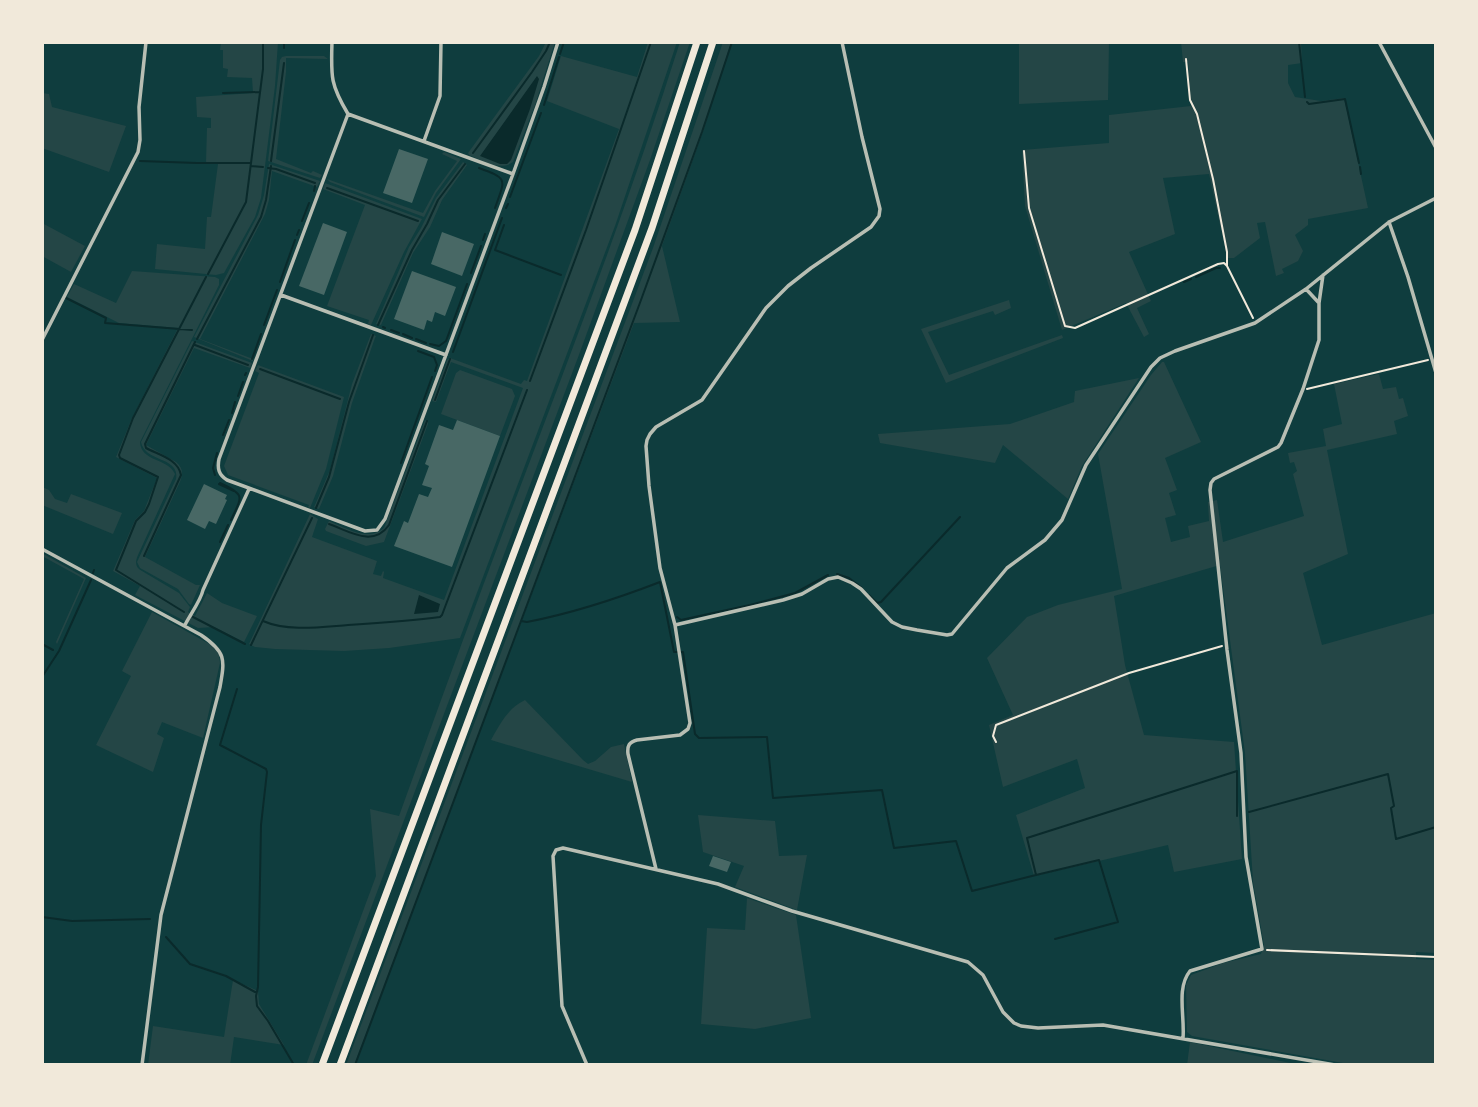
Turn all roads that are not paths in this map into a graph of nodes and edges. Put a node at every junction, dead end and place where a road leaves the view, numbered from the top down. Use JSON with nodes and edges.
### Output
{"nodes":[{"id":1,"x":146,"y":42,"type":"edge"},
{"id":2,"x":332,"y":42,"type":"edge"},
{"id":3,"x":440,"y":42,"type":"edge"},
{"id":4,"x":558,"y":42,"type":"edge"},
{"id":5,"x":697,"y":42,"type":"edge"},
{"id":6,"x":713,"y":42,"type":"edge"},
{"id":7,"x":842,"y":42,"type":"edge"},
{"id":8,"x":1379,"y":42,"type":"edge"},
{"id":9,"x":348,"y":114,"type":"junction"},
{"id":10,"x":424,"y":141,"type":"junction"},
{"id":11,"x":1436,"y":148,"type":"edge"},
{"id":12,"x":513,"y":174,"type":"junction"},
{"id":13,"x":1436,"y":198,"type":"edge"},
{"id":14,"x":1389,"y":222,"type":"junction"},
{"id":15,"x":1323,"y":275,"type":"junction"},
{"id":16,"x":1306,"y":289,"type":"junction"},
{"id":17,"x":281,"y":295,"type":"junction"},
{"id":18,"x":1319,"y":303,"type":"junction"},
{"id":19,"x":42,"y":340,"type":"edge"},
{"id":20,"x":446,"y":355,"type":"junction"},
{"id":21,"x":1436,"y":372,"type":"edge"},
{"id":22,"x":250,"y":489,"type":"junction"},
{"id":23,"x":42,"y":549,"type":"edge"},
{"id":24,"x":185,"y":625,"type":"junction"},
{"id":25,"x":675,"y":625,"type":"junction"},
{"id":26,"x":656,"y":869,"type":"junction"},
{"id":27,"x":1183,"y":1038,"type":"junction"},
{"id":28,"x":142,"y":1065,"type":"edge"},
{"id":29,"x":322,"y":1065,"type":"edge"},
{"id":30,"x":340,"y":1065,"type":"edge"},
{"id":31,"x":587,"y":1065,"type":"edge"},
{"id":32,"x":1335,"y":1065,"type":"edge"}],
"edges":[{"from":1,"to":19,"type":"street"},
{"from":2,"to":9,"type":"street"},
{"from":3,"to":10,"type":"street"},
{"from":4,"to":12,"type":"street"},
{"from":5,"to":29,"type":"highway"},
{"from":6,"to":30,"type":"highway"},
{"from":7,"to":25,"type":"street"},
{"from":8,"to":11,"type":"street"},
{"from":9,"to":10,"type":"street"},
{"from":9,"to":17,"type":"street"},
{"from":10,"to":12,"type":"street"},
{"from":12,"to":20,"type":"street"},
{"from":13,"to":14,"type":"street"},
{"from":14,"to":15,"type":"street"},
{"from":14,"to":21,"type":"street"},
{"from":15,"to":16,"type":"street"},
{"from":15,"to":18,"type":"street"},
{"from":16,"to":18,"type":"street"},
{"from":16,"to":25,"type":"street"},
{"from":17,"to":20,"type":"street"},
{"from":17,"to":22,"type":"street"},
{"from":18,"to":27,"type":"street"},
{"from":20,"to":22,"type":"street"},
{"from":22,"to":24,"type":"street"},
{"from":23,"to":24,"type":"street"},
{"from":24,"to":28,"type":"street"},
{"from":25,"to":26,"type":"street"},
{"from":26,"to":27,"type":"street"},
{"from":26,"to":31,"type":"street"},
{"from":27,"to":32,"type":"street"}]}
